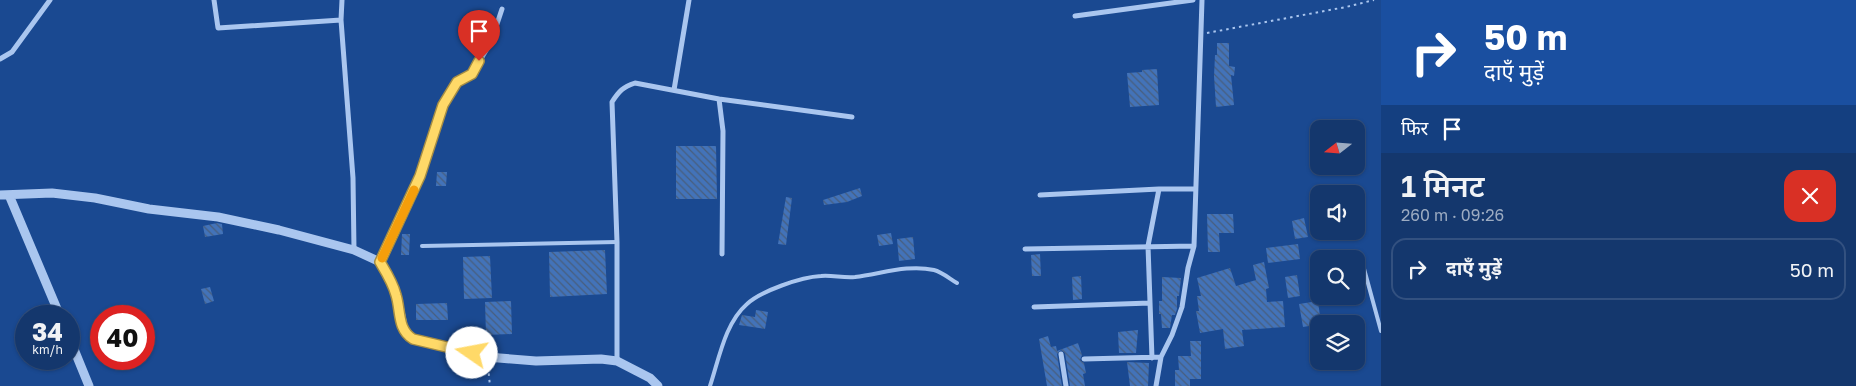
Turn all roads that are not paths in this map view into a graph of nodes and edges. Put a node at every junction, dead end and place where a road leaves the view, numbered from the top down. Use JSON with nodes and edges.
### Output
{"nodes":[{"id":1,"x":50,"y":0,"type":"edge"},
{"id":2,"x":214,"y":0,"type":"edge"},
{"id":3,"x":342,"y":0,"type":"edge"},
{"id":4,"x":689,"y":0,"type":"edge"},
{"id":5,"x":1193,"y":0,"type":"edge"},
{"id":6,"x":1202,"y":0,"type":"edge"},
{"id":7,"x":502,"y":9,"type":"dead end"},
{"id":8,"x":1075,"y":16,"type":"dead end"},
{"id":9,"x":342,"y":20,"type":"junction"},
{"id":10,"x":0,"y":59,"type":"edge"},
{"id":11,"x":674,"y":90,"type":"junction"},
{"id":12,"x":719,"y":99,"type":"junction"},
{"id":13,"x":852,"y":117,"type":"dead end"},
{"id":14,"x":1159,"y":189,"type":"junction"},
{"id":15,"x":1195,"y":189,"type":"junction"},
{"id":16,"x":1040,"y":194,"type":"dead end"},
{"id":17,"x":5,"y":195,"type":"edge"},
{"id":18,"x":618,"y":242,"type":"junction"},
{"id":19,"x":422,"y":246,"type":"dead end"},
{"id":20,"x":1148,"y":246,"type":"junction"},
{"id":21,"x":1194,"y":246,"type":"junction"},
{"id":22,"x":1025,"y":249,"type":"dead end"},
{"id":23,"x":354,"y":250,"type":"junction"},
{"id":24,"x":722,"y":254,"type":"dead end"},
{"id":25,"x":380,"y":262,"type":"junction"},
{"id":26,"x":1365,"y":272,"type":"edge"},
{"id":27,"x":957,"y":282,"type":"dead end"},
{"id":28,"x":1150,"y":303,"type":"junction"},
{"id":29,"x":55,"y":305,"type":"edge"},
{"id":30,"x":1034,"y":306,"type":"dead end"},
{"id":31,"x":1381,"y":332,"type":"edge"},
{"id":32,"x":1061,"y":354,"type":"dead end"},
{"id":33,"x":1161,"y":357,"type":"junction"},
{"id":34,"x":1152,"y":358,"type":"junction"},
{"id":35,"x":1084,"y":359,"type":"dead end"},
{"id":36,"x":617,"y":361,"type":"junction"},
{"id":37,"x":80,"y":364,"type":"edge"},
{"id":38,"x":89,"y":386,"type":"edge"},
{"id":39,"x":658,"y":386,"type":"edge"},
{"id":40,"x":710,"y":386,"type":"edge"},
{"id":41,"x":1066,"y":386,"type":"edge"},
{"id":42,"x":1156,"y":386,"type":"edge"}],
"edges":[{"from":1,"to":10,"type":"street"},
{"from":2,"to":9,"type":"street"},
{"from":3,"to":9,"type":"street"},
{"from":4,"to":11,"type":"street"},
{"from":5,"to":8,"type":"street"},
{"from":6,"to":15,"type":"street"},
{"from":7,"to":25,"type":"street"},
{"from":9,"to":23,"type":"street"},
{"from":11,"to":12,"type":"street"},
{"from":11,"to":18,"type":"street"},
{"from":12,"to":13,"type":"street"},
{"from":12,"to":24,"type":"street"},
{"from":14,"to":15,"type":"street"},
{"from":14,"to":16,"type":"street"},
{"from":14,"to":20,"type":"street"},
{"from":15,"to":21,"type":"street"},
{"from":17,"to":23,"type":"street"},
{"from":17,"to":29,"type":"street"},
{"from":18,"to":19,"type":"lane"},
{"from":18,"to":36,"type":"street"},
{"from":20,"to":21,"type":"street"},
{"from":20,"to":22,"type":"street"},
{"from":20,"to":28,"type":"street"},
{"from":21,"to":33,"type":"street"},
{"from":23,"to":25,"type":"street"},
{"from":25,"to":36,"type":"street"},
{"from":26,"to":31,"type":"lane"},
{"from":27,"to":40,"type":"lane"},
{"from":28,"to":30,"type":"street"},
{"from":28,"to":34,"type":"street"},
{"from":32,"to":41,"type":"street"},
{"from":33,"to":34,"type":"street"},
{"from":33,"to":42,"type":"street"},
{"from":34,"to":35,"type":"street"},
{"from":36,"to":39,"type":"street"},
{"from":37,"to":38,"type":"street"}]}
